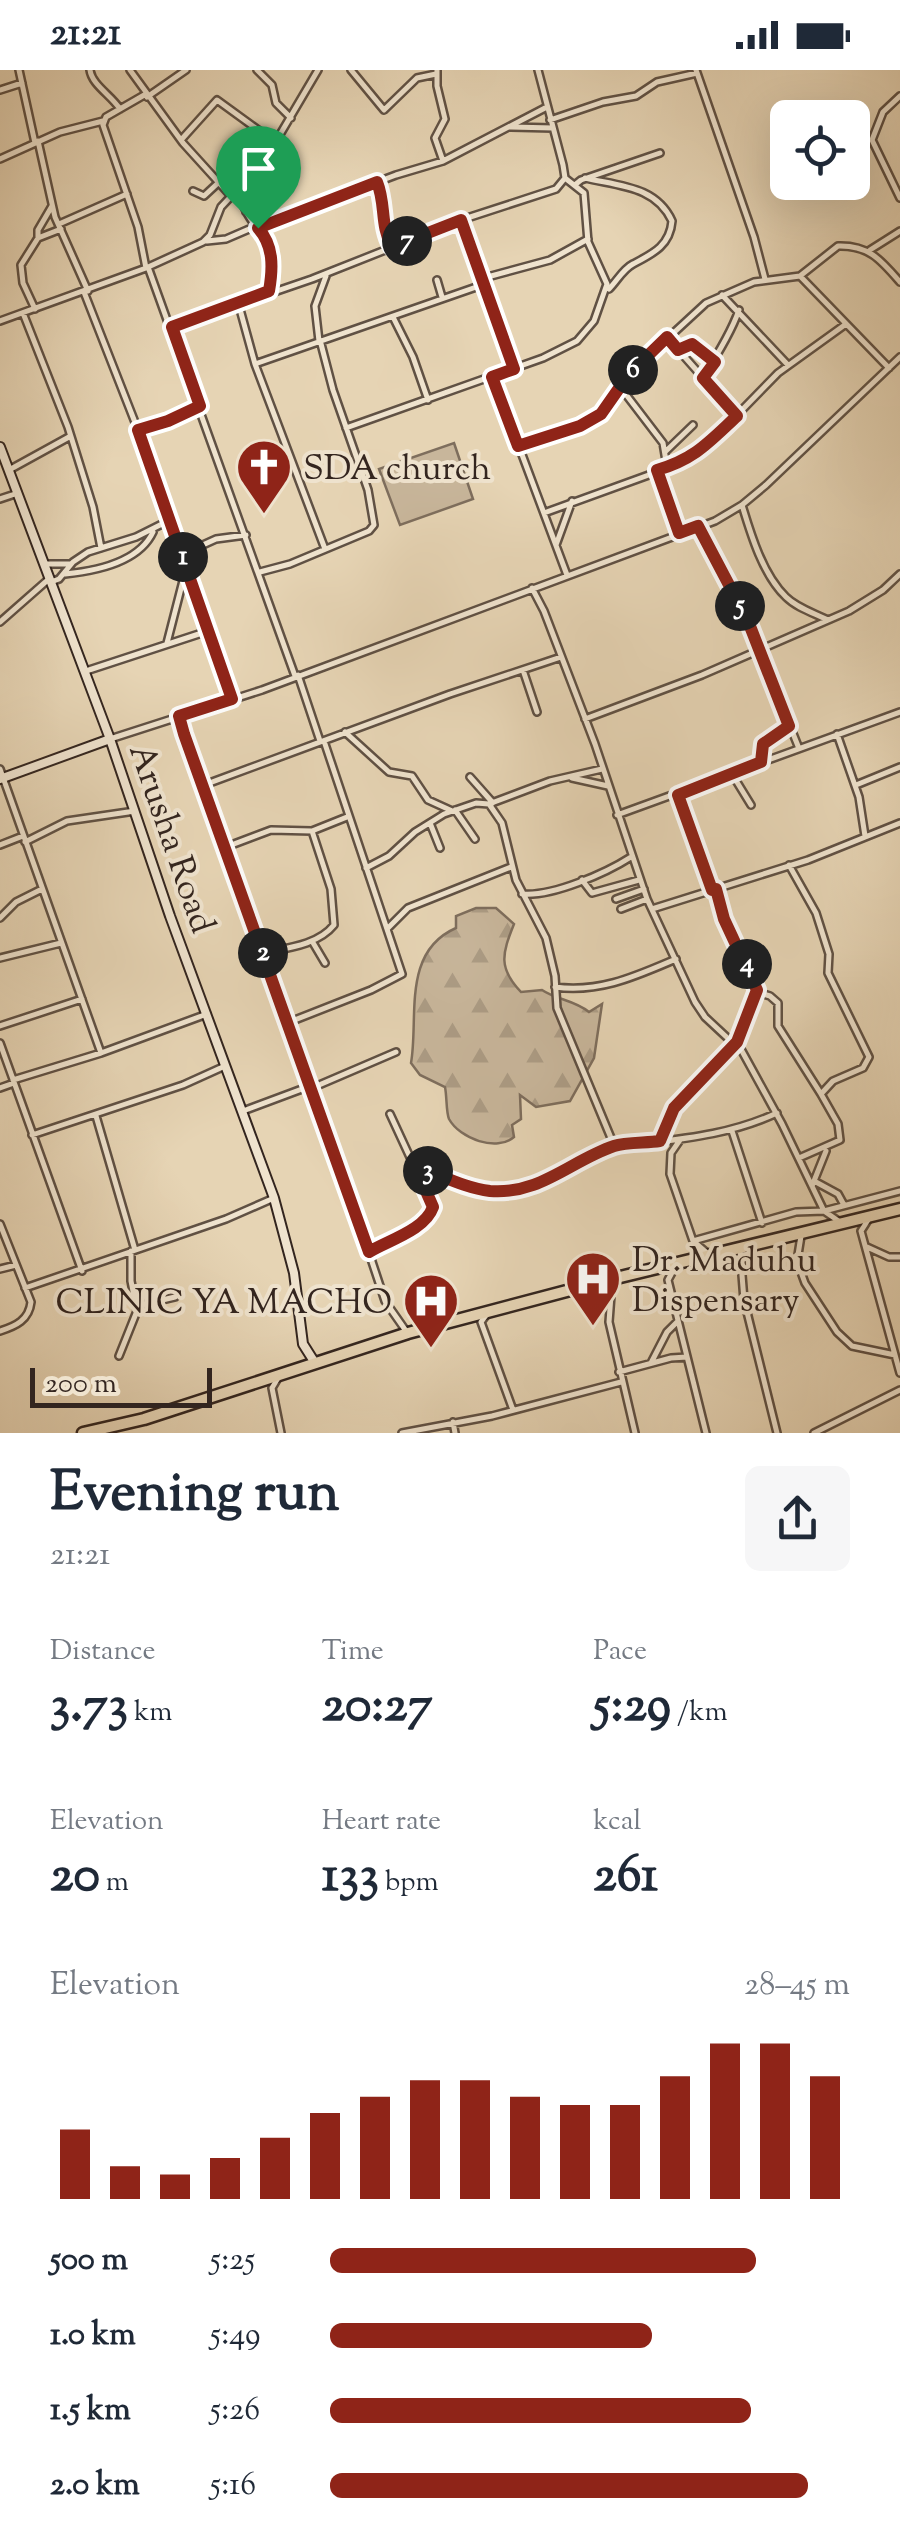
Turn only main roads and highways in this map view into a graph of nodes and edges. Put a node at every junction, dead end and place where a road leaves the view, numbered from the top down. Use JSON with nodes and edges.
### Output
{"nodes":[{"id":1,"x":0,"y":447,"type":"edge"},
{"id":2,"x":110,"y":739,"type":"junction"},
{"id":3,"x":1,"y":775,"type":"edge"},
{"id":4,"x":900,"y":1208,"type":"edge"},
{"id":5,"x":315,"y":1363,"type":"junction"},
{"id":6,"x":83,"y":1433,"type":"edge"}],
"edges":[{"from":1,"to":2,"type":"main road","name":"Arusha Road"},
{"from":2,"to":3,"type":"main road"},
{"from":2,"to":5,"type":"main road","name":"Arusha Road"},
{"from":4,"to":5,"type":"highway"},
{"from":5,"to":6,"type":"highway"}]}
